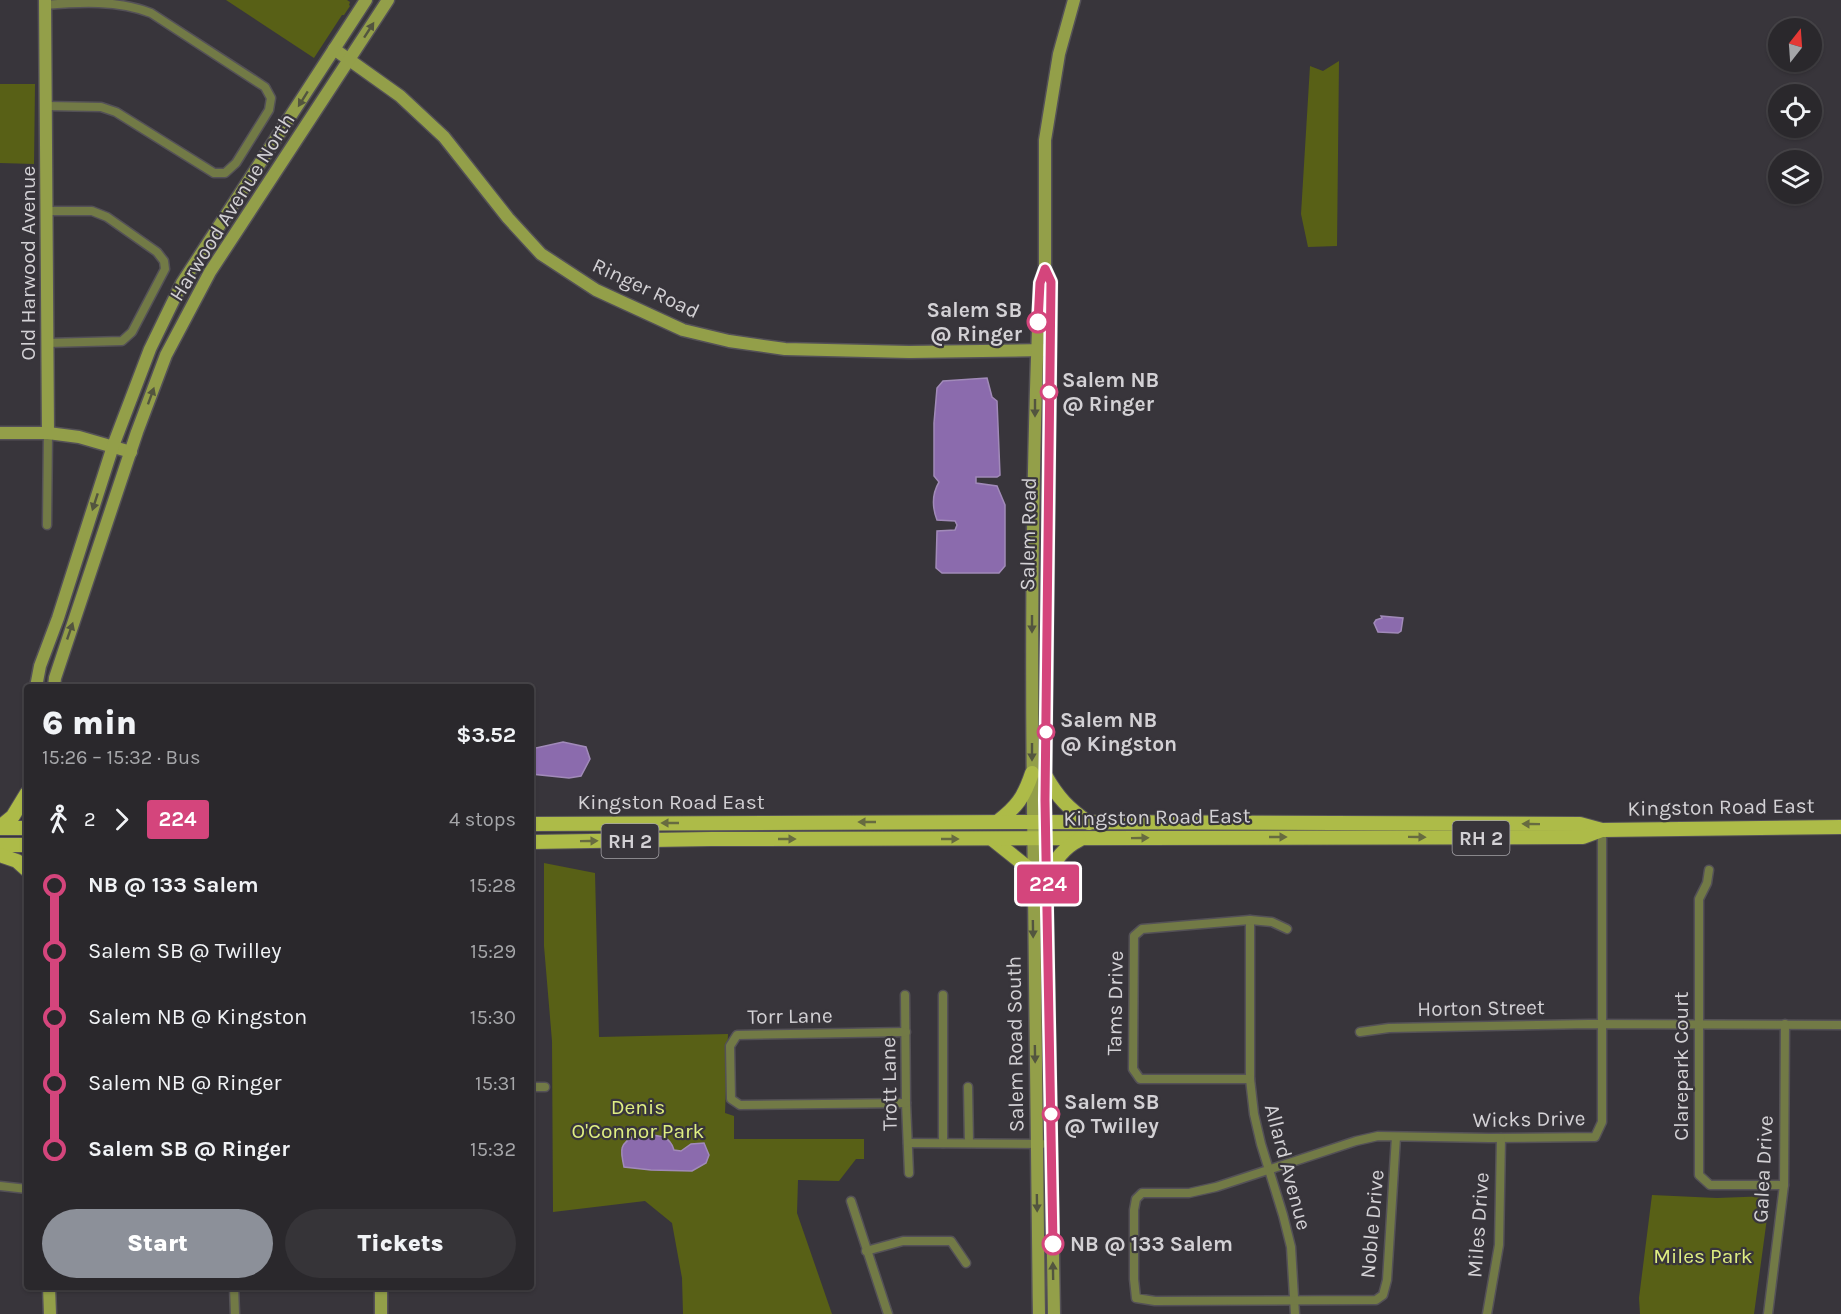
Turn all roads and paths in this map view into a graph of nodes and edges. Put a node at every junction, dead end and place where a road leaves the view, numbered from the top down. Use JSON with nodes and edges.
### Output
{"nodes":[{"id":1,"x":366,"y":0,"type":"edge"},
{"id":2,"x":388,"y":0,"type":"edge"},
{"id":3,"x":1074,"y":0,"type":"edge"},
{"id":4,"x":45,"y":2,"type":"edge"},
{"id":5,"x":334,"y":49,"type":"junction"},
{"id":6,"x":350,"y":60,"type":"junction"},
{"id":7,"x":47,"y":106,"type":"junction"},
{"id":8,"x":47,"y":211,"type":"junction"},
{"id":9,"x":1045,"y":269,"type":"junction"},
{"id":10,"x":47,"y":344,"type":"junction"},
{"id":11,"x":1037,"y":350,"type":"junction"},
{"id":12,"x":1050,"y":350,"type":"junction"},
{"id":13,"x":0,"y":433,"type":"edge"},
{"id":14,"x":48,"y":433,"type":"junction"},
{"id":15,"x":113,"y":446,"type":"junction"},
{"id":16,"x":131,"y":452,"type":"junction"},
{"id":17,"x":47,"y":525,"type":"dead end"},
{"id":18,"x":37,"y":684,"type":"edge"},
{"id":19,"x":54,"y":684,"type":"edge"},
{"id":20,"x":1039,"y":774,"type":"junction"},
{"id":21,"x":24,"y":798,"type":"edge"},
{"id":22,"x":1045,"y":800,"type":"joint"},
{"id":23,"x":998,"y":822,"type":"junction"},
{"id":24,"x":1039,"y":822,"type":"junction"},
{"id":25,"x":1089,"y":823,"type":"junction"},
{"id":26,"x":534,"y":824,"type":"edge"},
{"id":27,"x":1841,"y":827,"type":"edge"},
{"id":28,"x":0,"y":828,"type":"edge"},
{"id":29,"x":24,"y":828,"type":"edge"},
{"id":30,"x":1602,"y":830,"type":"junction"},
{"id":31,"x":992,"y":839,"type":"junction"},
{"id":32,"x":1039,"y":839,"type":"junction"},
{"id":33,"x":1081,"y":839,"type":"junction"},
{"id":34,"x":534,"y":842,"type":"edge"},
{"id":35,"x":0,"y":845,"type":"edge"},
{"id":36,"x":24,"y":845,"type":"edge"},
{"id":37,"x":0,"y":855,"type":"edge"},
{"id":38,"x":24,"y":867,"type":"edge"},
{"id":39,"x":1032,"y":870,"type":"junction"},
{"id":40,"x":1709,"y":870,"type":"dead end"},
{"id":41,"x":1047,"y":875,"type":"junction"},
{"id":42,"x":1250,"y":921,"type":"junction"},
{"id":43,"x":1287,"y":929,"type":"dead end"},
{"id":44,"x":905,"y":995,"type":"dead end"},
{"id":45,"x":943,"y":995,"type":"dead end"},
{"id":46,"x":1602,"y":1024,"type":"junction"},
{"id":47,"x":1698,"y":1024,"type":"junction"},
{"id":48,"x":1785,"y":1024,"type":"junction"},
{"id":49,"x":1841,"y":1025,"type":"edge"},
{"id":50,"x":906,"y":1032,"type":"junction"},
{"id":51,"x":1360,"y":1032,"type":"dead end"},
{"id":52,"x":1250,"y":1079,"type":"junction"},
{"id":53,"x":545,"y":1086,"type":"dead end"},
{"id":54,"x":534,"y":1087,"type":"edge"},
{"id":55,"x":968,"y":1087,"type":"dead end"},
{"id":56,"x":906,"y":1103,"type":"junction"},
{"id":57,"x":1396,"y":1137,"type":"junction"},
{"id":58,"x":1501,"y":1138,"type":"junction"},
{"id":59,"x":908,"y":1143,"type":"junction"},
{"id":60,"x":943,"y":1143,"type":"junction"},
{"id":61,"x":969,"y":1143,"type":"junction"},
{"id":62,"x":1036,"y":1144,"type":"junction"},
{"id":63,"x":1051,"y":1144,"type":"junction"},
{"id":64,"x":1269,"y":1169,"type":"junction"},
{"id":65,"x":909,"y":1173,"type":"dead end"},
{"id":66,"x":1784,"y":1185,"type":"junction"},
{"id":67,"x":0,"y":1186,"type":"edge"},
{"id":68,"x":24,"y":1189,"type":"edge"},
{"id":69,"x":851,"y":1201,"type":"dead end"},
{"id":70,"x":866,"y":1251,"type":"junction"},
{"id":71,"x":966,"y":1263,"type":"dead end"},
{"id":72,"x":49,"y":1290,"type":"edge"},
{"id":73,"x":234,"y":1290,"type":"edge"},
{"id":74,"x":381,"y":1290,"type":"edge"},
{"id":75,"x":1294,"y":1299,"type":"junction"},
{"id":76,"x":50,"y":1314,"type":"edge"},
{"id":77,"x":235,"y":1314,"type":"edge"},
{"id":78,"x":381,"y":1314,"type":"edge"},
{"id":79,"x":888,"y":1314,"type":"edge"},
{"id":80,"x":1040,"y":1314,"type":"edge"},
{"id":81,"x":1054,"y":1314,"type":"edge"},
{"id":82,"x":1294,"y":1314,"type":"edge"},
{"id":83,"x":1487,"y":1314,"type":"edge"},
{"id":84,"x":1768,"y":1314,"type":"edge"}],
"edges":[{"from":1,"to":5,"type":"main road","name":"Harwood Avenue North"},
{"from":6,"to":2,"type":"main road","name":"Harwood Avenue North","one_way":true},
{"from":3,"to":9,"type":"main road","name":"Salem Road"},
{"from":4,"to":7,"type":"main road","name":"Old Harwood Avenue"},
{"from":4,"to":7,"type":"street"},
{"from":5,"to":6,"type":"main road","name":"Ringer Road"},
{"from":5,"to":15,"type":"main road","name":"Harwood Avenue North","one_way":true},
{"from":6,"to":11,"type":"main road","name":"Ringer Road"},
{"from":16,"to":6,"type":"main road","name":"Harwood Avenue North","one_way":true},
{"from":7,"to":8,"type":"main road","name":"Old Harwood Avenue"},
{"from":8,"to":10,"type":"main road","name":"Old Harwood Avenue"},
{"from":8,"to":10,"type":"street"},
{"from":9,"to":11,"type":"main road","name":"Salem Road"},
{"from":9,"to":12,"type":"main road","name":"Salem Road"},
{"from":10,"to":14,"type":"main road","name":"Old Harwood Avenue"},
{"from":11,"to":12,"type":"main road","name":"Ringer Road"},
{"from":11,"to":20,"type":"main road","name":"Salem Road","one_way":true},
{"from":12,"to":20,"type":"main road","name":"Salem Road"},
{"from":13,"to":14,"type":"main road"},
{"from":14,"to":15,"type":"main road"},
{"from":14,"to":17,"type":"street","name":"Old Harwood Avenue"},
{"from":15,"to":16,"type":"main road"},
{"from":15,"to":18,"type":"main road","name":"Harwood Avenue North","one_way":true},
{"from":19,"to":16,"type":"main road","name":"Harwood Avenue North","one_way":true},
{"from":20,"to":22,"type":"main road","name":"Salem Road"},
{"from":20,"to":23,"type":"main road"},
{"from":20,"to":24,"type":"main road","name":"Salem Road South"},
{"from":20,"to":25,"type":"main road"},
{"from":21,"to":28,"type":"main road"},
{"from":22,"to":24,"type":"main road","name":"Salem Road South"},
{"from":23,"to":24,"type":"main road","name":"Kingston Road East","number":"RH 2"},
{"from":23,"to":26,"type":"main road","name":"Kingston Road East","number":"RH 2","one_way":true},
{"from":24,"to":25,"type":"main road","name":"Kingston Road East","number":"RH 2"},
{"from":24,"to":32,"type":"main road","name":"Salem Road South"},
{"from":30,"to":25,"type":"main road","name":"Kingston Road East","number":"RH 2","one_way":true},
{"from":27,"to":30,"type":"main road","name":"Kingston Road East","number":"RH 2"},
{"from":28,"to":29,"type":"main road"},
{"from":33,"to":30,"type":"main road","name":"Kingston Road East","number":"RH 2","one_way":true},
{"from":30,"to":46,"type":"street","name":"Wicks Drive"},
{"from":31,"to":32,"type":"main road","name":"Kingston Road East","number":"RH 2"},
{"from":34,"to":31,"type":"main road","name":"Kingston Road East","number":"RH 2","one_way":true},
{"from":31,"to":39,"type":"main road"},
{"from":32,"to":33,"type":"main road","name":"Kingston Road East","number":"RH 2"},
{"from":32,"to":39,"type":"main road","name":"Salem Road South"},
{"from":32,"to":41,"type":"main road","name":"Salem Road South"},
{"from":33,"to":41,"type":"main road"},
{"from":35,"to":36,"type":"main road"},
{"from":37,"to":38,"type":"main road"},
{"from":39,"to":62,"type":"main road","name":"Salem Road South","one_way":true},
{"from":40,"to":47,"type":"street","name":"Clarepark Court"},
{"from":41,"to":63,"type":"main road","name":"Salem Road South"},
{"from":42,"to":43,"type":"street","name":"Tams Drive"},
{"from":42,"to":52,"type":"street","name":"Allard Avenue"},
{"from":42,"to":52,"type":"street","name":"Tams Drive"},
{"from":44,"to":50,"type":"street","name":"Trott Lane"},
{"from":45,"to":60,"type":"street"},
{"from":46,"to":47,"type":"street","name":"Horton Street"},
{"from":46,"to":51,"type":"street","name":"Horton Street"},
{"from":46,"to":58,"type":"street","name":"Wicks Drive"},
{"from":47,"to":48,"type":"street","name":"Horton Street"},
{"from":47,"to":66,"type":"street","name":"Clarepark Court"},
{"from":48,"to":49,"type":"street","name":"Horton Street"},
{"from":48,"to":66,"type":"street","name":"Galea Drive"},
{"from":50,"to":56,"type":"street","name":"Trott Lane"},
{"from":50,"to":56,"type":"street","name":"Torr Lane"},
{"from":52,"to":64,"type":"street","name":"Allard Avenue"},
{"from":53,"to":54,"type":"street"},
{"from":55,"to":61,"type":"street"},
{"from":56,"to":59,"type":"street","name":"Trott Lane"},
{"from":57,"to":58,"type":"street","name":"Wicks Drive"},
{"from":57,"to":64,"type":"street","name":"Wicks Drive"},
{"from":57,"to":75,"type":"street","name":"Noble Drive"},
{"from":58,"to":83,"type":"street","name":"Miles Drive"},
{"from":59,"to":60,"type":"street"},
{"from":59,"to":65,"type":"street","name":"Trott Lane"},
{"from":60,"to":61,"type":"street"},
{"from":61,"to":62,"type":"street"},
{"from":62,"to":63,"type":"street"},
{"from":62,"to":80,"type":"main road","name":"Salem Road South","one_way":true},
{"from":81,"to":63,"type":"main road","name":"Salem Road South","one_way":true},
{"from":64,"to":75,"type":"street","name":"Allard Avenue"},
{"from":64,"to":75,"type":"street","name":"Wicks Drive"},
{"from":66,"to":84,"type":"street","name":"Galea Drive"},
{"from":67,"to":68,"type":"street"},
{"from":69,"to":70,"type":"street"},
{"from":70,"to":71,"type":"street"},
{"from":70,"to":79,"type":"street"},
{"from":72,"to":76,"type":"main road"},
{"from":73,"to":77,"type":"street"},
{"from":74,"to":78,"type":"main road"},
{"from":75,"to":82,"type":"street","name":"Allard Avenue"}]}
